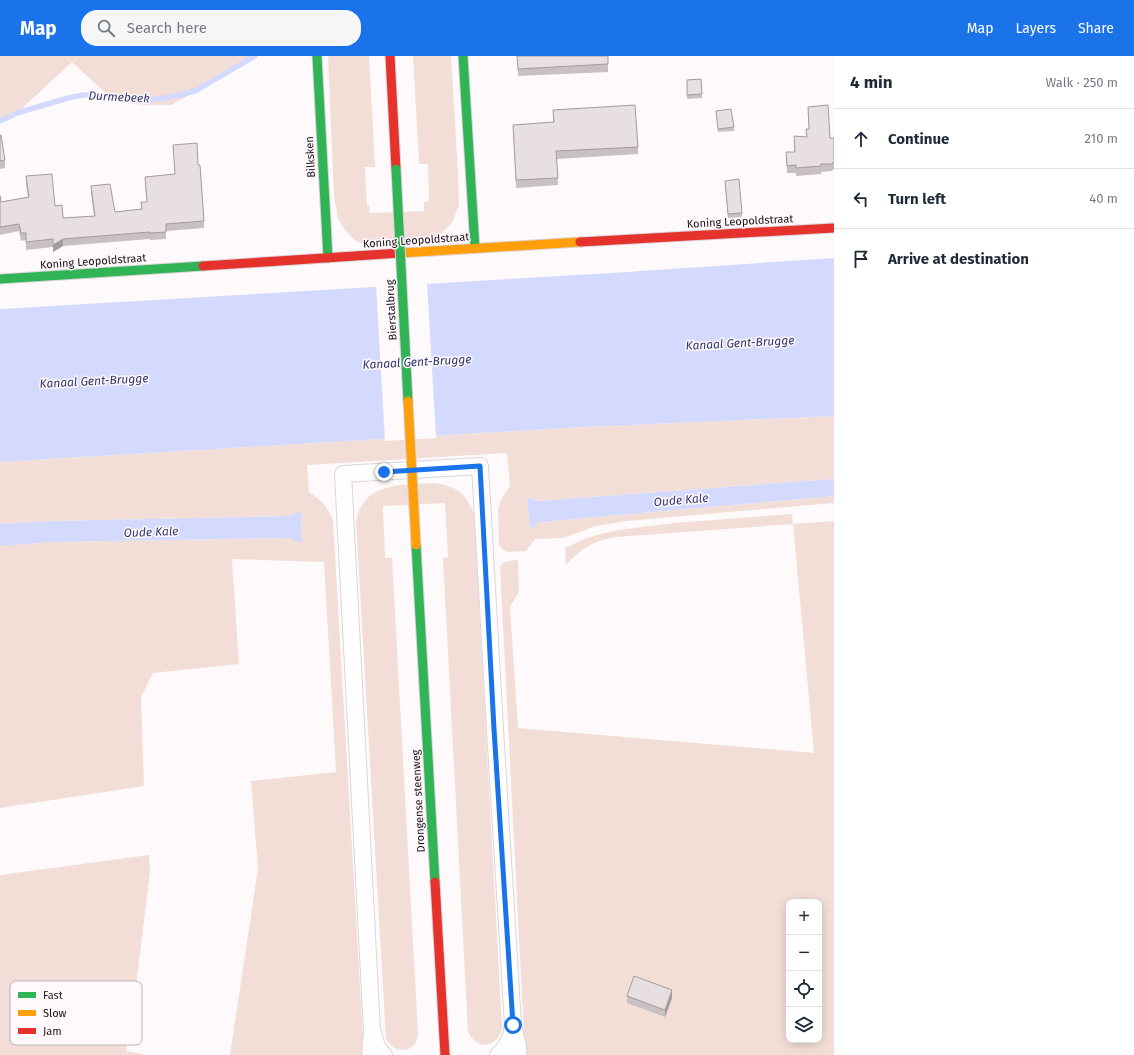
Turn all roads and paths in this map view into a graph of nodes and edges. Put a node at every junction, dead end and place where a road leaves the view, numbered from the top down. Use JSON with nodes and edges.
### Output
{"nodes":[{"id":1,"x":317,"y":56,"type":"edge"},
{"id":2,"x":390,"y":56,"type":"edge"},
{"id":3,"x":463,"y":56,"type":"edge"},
{"id":4,"x":834,"y":228,"type":"edge"},
{"id":5,"x":475,"y":248,"type":"junction"},
{"id":6,"x":328,"y":258,"type":"junction"},
{"id":7,"x":0,"y":280,"type":"edge"},
{"id":8,"x":416,"y":545,"type":"joint"},
{"id":9,"x":513,"y":1025,"type":"junction"},
{"id":10,"x":372,"y":1032,"type":"junction"},
{"id":11,"x":370,"y":1055,"type":"edge"},
{"id":12,"x":384,"y":1055,"type":"edge"},
{"id":13,"x":444,"y":1055,"type":"edge"},
{"id":14,"x":498,"y":1055,"type":"edge"},
{"id":15,"x":518,"y":1055,"type":"edge"}],
"edges":[{"from":1,"to":6,"type":"street","name":"Bilksken"},
{"from":2,"to":8,"type":"street","name":"Bierstalbrug","bridge":true},
{"from":3,"to":5,"type":"street"},
{"from":4,"to":5,"type":"street","name":"Koning Leopoldstraat"},
{"from":5,"to":6,"type":"street","name":"Koning Leopoldstraat"},
{"from":6,"to":7,"type":"street","name":"Koning Leopoldstraat"},
{"from":8,"to":13,"type":"street","name":"Drongense steenweg"},
{"from":9,"to":10,"type":"street"},
{"from":9,"to":14,"type":"street"},
{"from":9,"to":15,"type":"street"},
{"from":10,"to":11,"type":"street"},
{"from":10,"to":12,"type":"street"}]}
